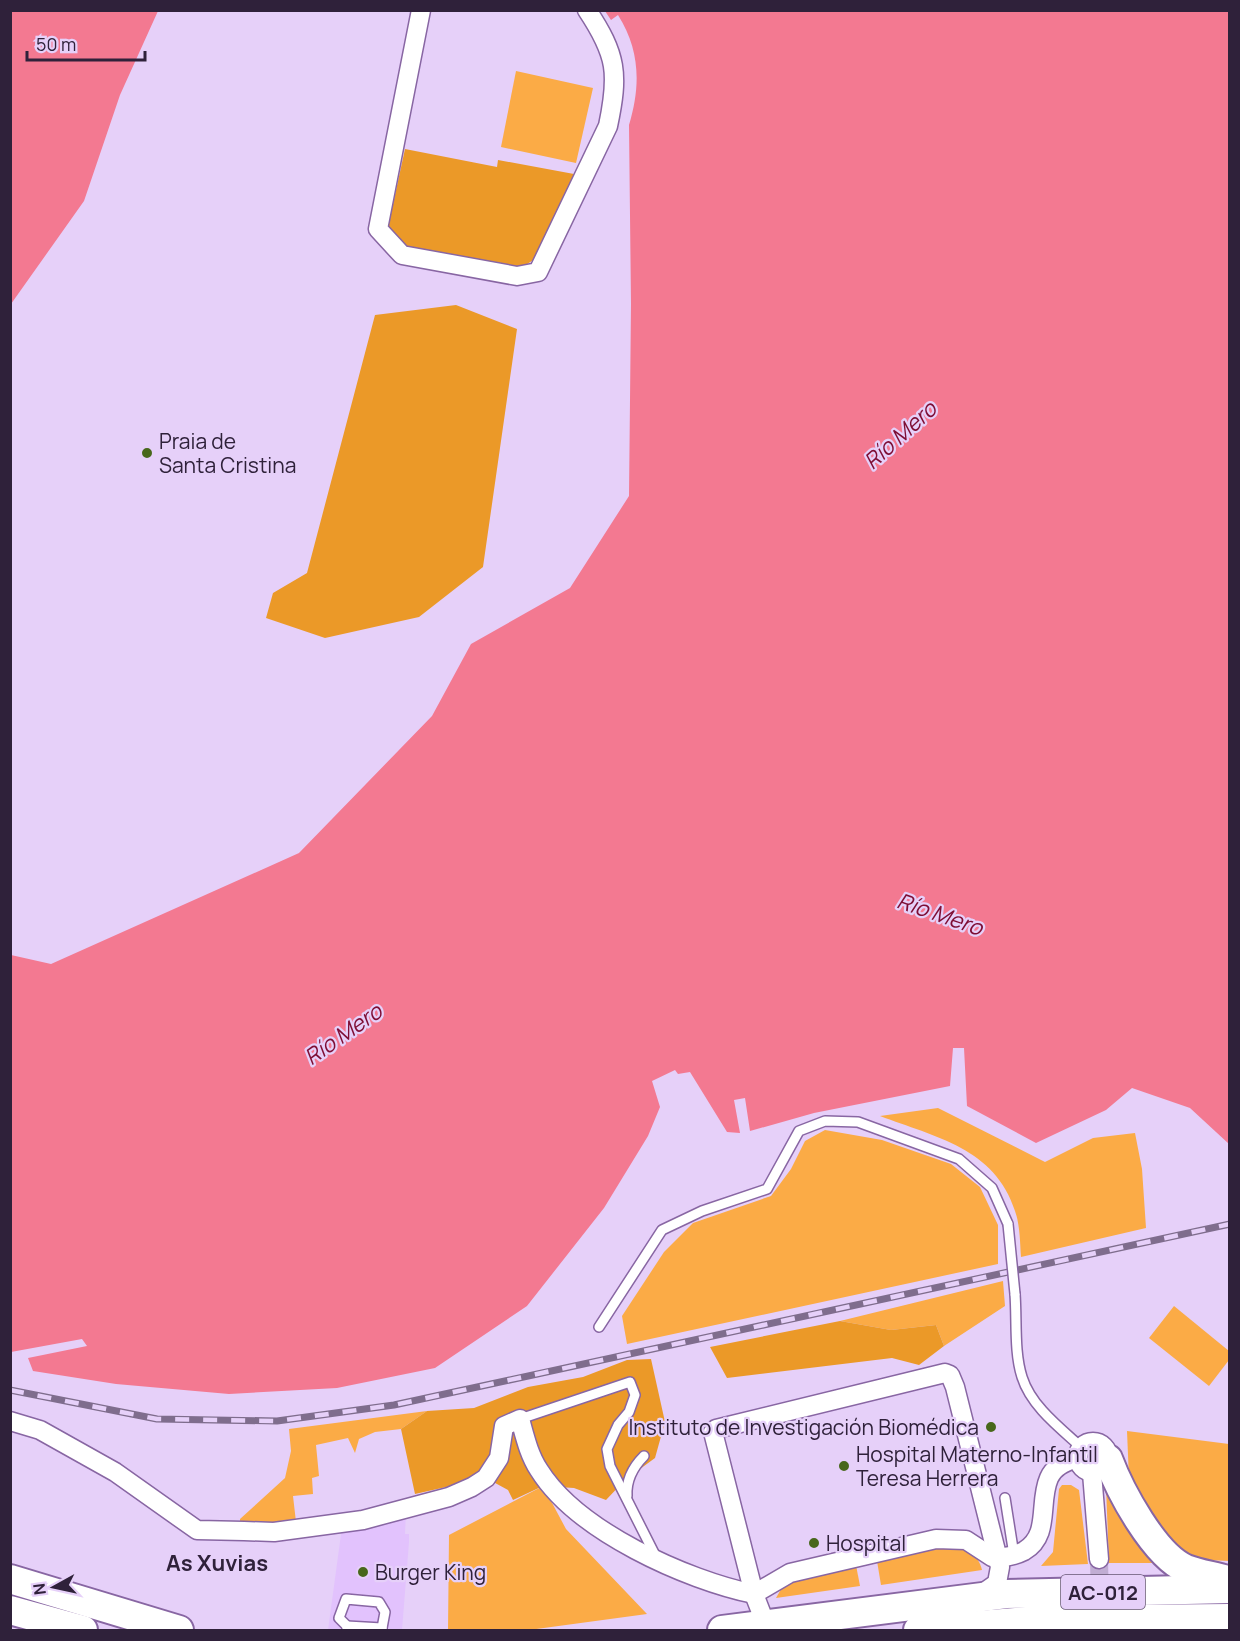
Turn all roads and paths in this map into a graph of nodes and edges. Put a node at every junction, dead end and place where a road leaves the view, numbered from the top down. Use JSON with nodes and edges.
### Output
{"nodes":[{"id":1,"x":421,"y":10,"type":"edge"},
{"id":2,"x":587,"y":10,"type":"edge"},
{"id":3,"x":599,"y":1327,"type":"dead end"},
{"id":4,"x":520,"y":1419,"type":"junction"},
{"id":5,"x":10,"y":1421,"type":"edge"},
{"id":6,"x":1080,"y":1452,"type":"junction"},
{"id":7,"x":644,"y":1456,"type":"dead end"},
{"id":8,"x":1100,"y":1466,"type":"junction"},
{"id":9,"x":1005,"y":1498,"type":"dead end"},
{"id":10,"x":628,"y":1503,"type":"junction"},
{"id":11,"x":1006,"y":1556,"type":"junction"},
{"id":12,"x":657,"y":1559,"type":"junction"},
{"id":13,"x":1099,"y":1559,"type":"tunnel mouth"},
{"id":14,"x":10,"y":1580,"type":"edge"},
{"id":15,"x":1230,"y":1581,"type":"edge"},
{"id":16,"x":1230,"y":1589,"type":"edge"},
{"id":17,"x":754,"y":1594,"type":"junction"},
{"id":18,"x":976,"y":1598,"type":"junction"},
{"id":19,"x":10,"y":1610,"type":"edge"},
{"id":20,"x":1230,"y":1618,"type":"edge"},
{"id":21,"x":1192,"y":1619,"type":"junction"},
{"id":22,"x":766,"y":1625,"type":"junction"},
{"id":23,"x":347,"y":1628,"type":"edge"},
{"id":24,"x":382,"y":1629,"type":"edge"},
{"id":25,"x":83,"y":1630,"type":"edge"},
{"id":26,"x":179,"y":1630,"type":"edge"},
{"id":27,"x":722,"y":1630,"type":"edge"},
{"id":28,"x":918,"y":1630,"type":"edge"},
{"id":29,"x":1099,"y":1630,"type":"edge"}],
"edges":[{"from":1,"to":2,"type":"street"},
{"from":3,"to":6,"type":"lane","bridge":true},
{"from":4,"to":5,"type":"street"},
{"from":4,"to":10,"type":"lane"},
{"from":4,"to":12,"type":"street"},
{"from":6,"to":8,"type":"street"},
{"from":6,"to":8,"type":"street"},
{"from":6,"to":11,"type":"street"},
{"from":7,"to":10,"type":"lane"},
{"from":8,"to":13,"type":"street"},
{"from":8,"to":15,"type":"main road"},
{"from":9,"to":11,"type":"lane"},
{"from":10,"to":12,"type":"lane"},
{"from":11,"to":17,"type":"street"},
{"from":11,"to":17,"type":"street"},
{"from":11,"to":18,"type":"street"},
{"from":12,"to":17,"type":"street"},
{"from":14,"to":26,"type":"main road"},
{"from":16,"to":18,"type":"main road","number":"AC-012"},
{"from":17,"to":22,"type":"street"},
{"from":18,"to":22,"type":"main road","number":"AC-012"},
{"from":19,"to":25,"type":"main road"},
{"from":20,"to":21,"type":"main road","number":"AC-012"},
{"from":21,"to":28,"type":"main road","number":"AC-012"},
{"from":21,"to":29,"type":"main road"},
{"from":22,"to":27,"type":"main road","number":"AC-012"},
{"from":23,"to":24,"type":"lane"},
{"from":23,"to":24,"type":"lane"}]}
